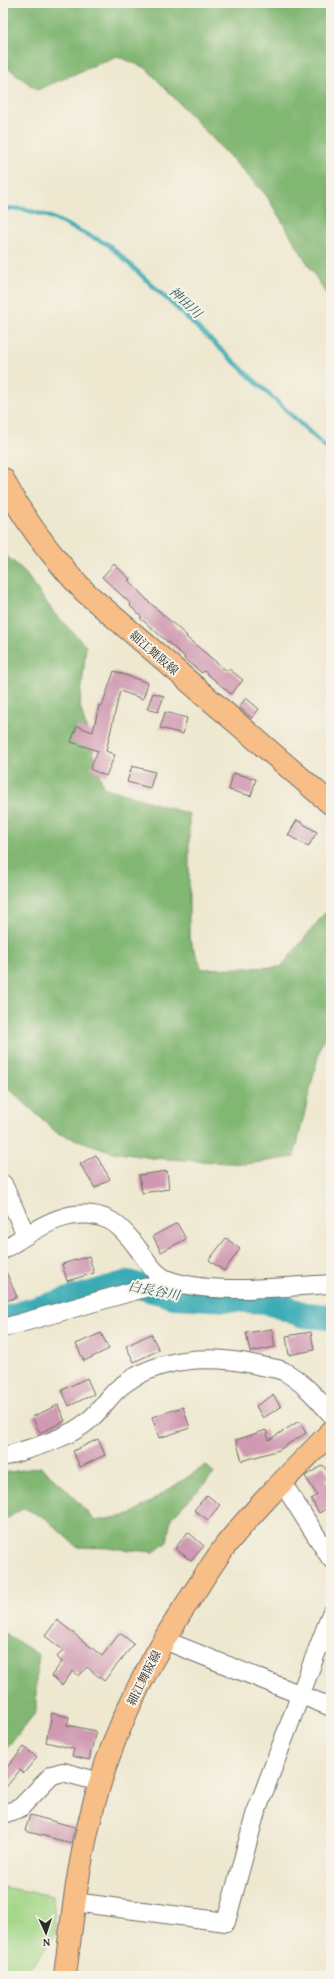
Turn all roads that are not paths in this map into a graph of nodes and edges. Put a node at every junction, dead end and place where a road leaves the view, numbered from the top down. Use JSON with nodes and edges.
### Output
{"nodes":[{"id":1,"x":3,"y":479,"type":"edge"},
{"id":2,"x":331,"y":804,"type":"edge"},
{"id":3,"x":3,"y":1184,"type":"edge"},
{"id":4,"x":26,"y":1235,"type":"junction"},
{"id":5,"x":3,"y":1250,"type":"edge"},
{"id":6,"x":159,"y":1275,"type":"junction"},
{"id":7,"x":331,"y":1284,"type":"edge"},
{"id":8,"x":3,"y":1328,"type":"edge"},
{"id":9,"x":331,"y":1414,"type":"edge"},
{"id":10,"x":331,"y":1432,"type":"edge"},
{"id":11,"x":3,"y":1457,"type":"edge"},
{"id":12,"x":281,"y":1483,"type":"junction"},
{"id":13,"x":331,"y":1559,"type":"edge"},
{"id":14,"x":331,"y":1614,"type":"edge"},
{"id":15,"x":164,"y":1640,"type":"junction"},
{"id":16,"x":301,"y":1696,"type":"junction"},
{"id":17,"x":331,"y":1707,"type":"edge"},
{"id":18,"x":100,"y":1782,"type":"junction"},
{"id":19,"x":3,"y":1814,"type":"edge"},
{"id":20,"x":74,"y":1902,"type":"junction"},
{"id":21,"x":65,"y":1976,"type":"edge"}],
"edges":[{"from":1,"to":2,"type":"main road","name":"細江舞阪線"},
{"from":3,"to":4,"type":"street"},
{"from":4,"to":5,"type":"street"},
{"from":4,"to":6,"type":"street"},
{"from":6,"to":7,"type":"street"},
{"from":6,"to":8,"type":"street"},
{"from":9,"to":11,"type":"street"},
{"from":10,"to":12,"type":"main road","name":"細江舞阪線"},
{"from":12,"to":13,"type":"street"},
{"from":12,"to":15,"type":"main road","name":"細江舞阪線"},
{"from":14,"to":16,"type":"street"},
{"from":15,"to":16,"type":"street"},
{"from":15,"to":18,"type":"main road","name":"細江舞阪線"},
{"from":16,"to":17,"type":"street"},
{"from":16,"to":20,"type":"street"},
{"from":18,"to":19,"type":"street"},
{"from":18,"to":20,"type":"main road","name":"細江舞阪線"},
{"from":20,"to":21,"type":"main road","name":"細江舞阪線"}]}
